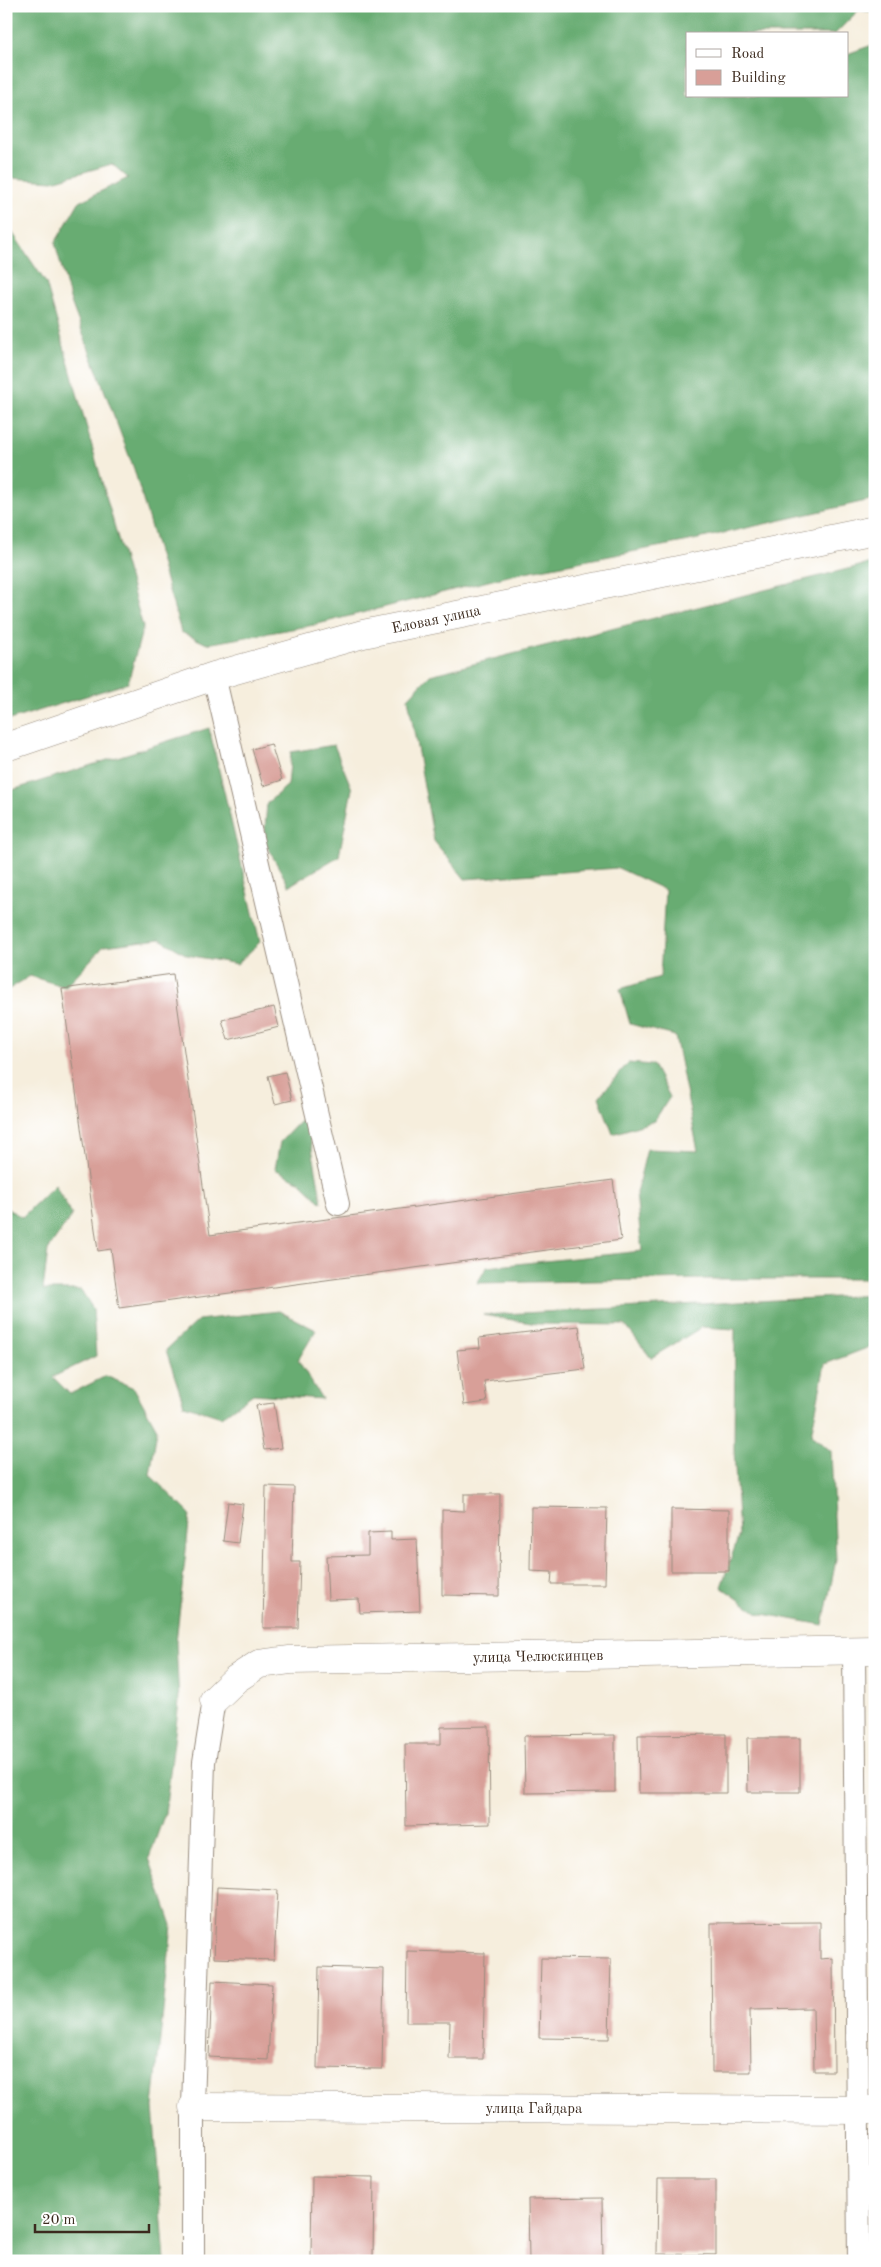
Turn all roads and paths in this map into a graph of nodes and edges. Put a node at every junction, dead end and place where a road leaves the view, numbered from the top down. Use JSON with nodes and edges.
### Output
{"nodes":[{"id":1,"x":875,"y":530,"type":"edge"},
{"id":2,"x":214,"y":676,"type":"junction"},
{"id":3,"x":6,"y":747,"type":"edge"},
{"id":4,"x":338,"y":1204,"type":"dead end"},
{"id":5,"x":864,"y":1650,"type":"edge"},
{"id":6,"x":214,"y":1700,"type":"joint"},
{"id":7,"x":193,"y":2107,"type":"junction"},
{"id":8,"x":866,"y":2110,"type":"edge"},
{"id":9,"x":193,"y":2261,"type":"edge"},
{"id":10,"x":859,"y":2261,"type":"edge"}],
"edges":[{"from":1,"to":2,"type":"street","name":"Еловая улица"},
{"from":2,"to":3,"type":"street","name":"Еловая улица"},
{"from":2,"to":4,"type":"lane"},
{"from":5,"to":6,"type":"street","name":"улица Челюскинцев"},
{"from":5,"to":8,"type":"lane"},
{"from":6,"to":7,"type":"lane"},
{"from":7,"to":8,"type":"street","name":"улица Гайдара"},
{"from":7,"to":9,"type":"lane"},
{"from":8,"to":10,"type":"lane"}]}
